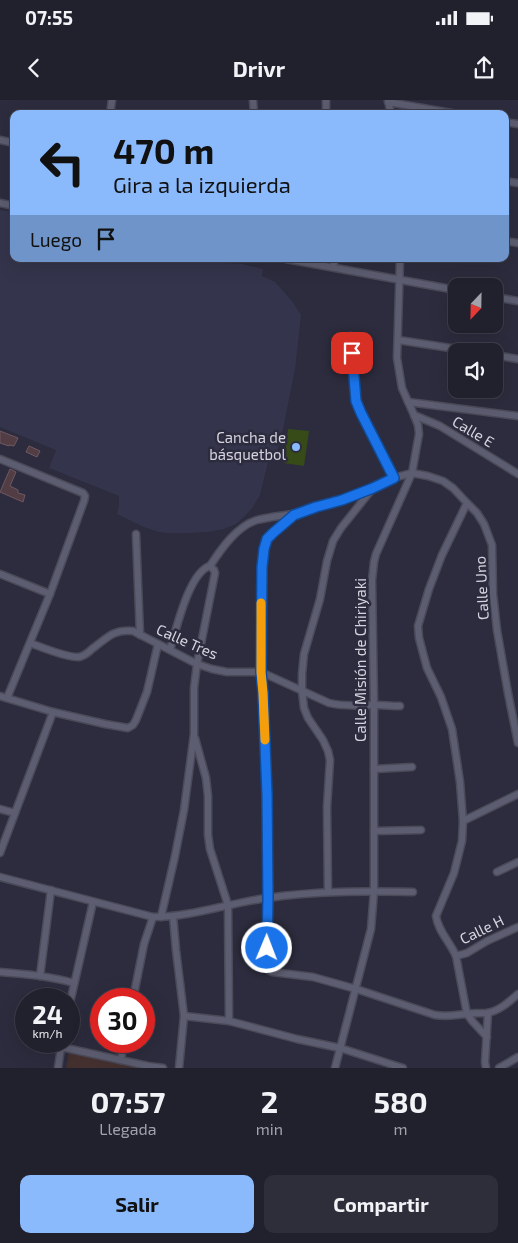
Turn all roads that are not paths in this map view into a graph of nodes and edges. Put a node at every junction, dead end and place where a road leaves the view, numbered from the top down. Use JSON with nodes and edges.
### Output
{"nodes":[{"id":1,"x":104,"y":100,"type":"edge"},
{"id":2,"x":112,"y":101,"type":"edge"},
{"id":3,"x":388,"y":101,"type":"edge"},
{"id":4,"x":436,"y":110,"type":"edge"},
{"id":5,"x":304,"y":262,"type":"edge"},
{"id":6,"x":334,"y":262,"type":"edge"},
{"id":7,"x":400,"y":262,"type":"edge"},
{"id":8,"x":333,"y":267,"type":"junction"},
{"id":9,"x":400,"y":280,"type":"junction"},
{"id":10,"x":448,"y":289,"type":"edge"},
{"id":11,"x":503,"y":298,"type":"edge"},
{"id":12,"x":518,"y":301,"type":"edge"},
{"id":13,"x":351,"y":336,"type":"dead end"},
{"id":14,"x":398,"y":340,"type":"junction"},
{"id":15,"x":448,"y":348,"type":"edge"},
{"id":16,"x":503,"y":356,"type":"edge"},
{"id":17,"x":518,"y":359,"type":"edge"},
{"id":18,"x":408,"y":402,"type":"junction"},
{"id":19,"x":414,"y":415,"type":"junction"},
{"id":20,"x":518,"y":416,"type":"edge"},
{"id":21,"x":0,"y":459,"type":"edge"},
{"id":22,"x":412,"y":473,"type":"junction"},
{"id":23,"x":518,"y":474,"type":"edge"},
{"id":24,"x":394,"y":478,"type":"junction"},
{"id":25,"x":373,"y":488,"type":"junction"},
{"id":26,"x":467,"y":503,"type":"junction"},
{"id":27,"x":296,"y":514,"type":"junction"},
{"id":28,"x":136,"y":534,"type":"dead end"},
{"id":29,"x":210,"y":566,"type":"junction"},
{"id":30,"x":0,"y":574,"type":"edge"},
{"id":31,"x":50,"y":594,"type":"junction"},
{"id":32,"x":140,"y":635,"type":"junction"},
{"id":33,"x":30,"y":643,"type":"junction"},
{"id":34,"x":158,"y":644,"type":"junction"},
{"id":35,"x":170,"y":650,"type":"junction"},
{"id":36,"x":197,"y":664,"type":"junction"},
{"id":37,"x":261,"y":672,"type":"junction"},
{"id":38,"x":302,"y":691,"type":"junction"},
{"id":39,"x":4,"y":697,"type":"edge"},
{"id":40,"x":374,"y":705,"type":"junction"},
{"id":41,"x":400,"y":706,"type":"dead end"},
{"id":42,"x":54,"y":712,"type":"junction"},
{"id":43,"x":194,"y":734,"type":"junction"},
{"id":44,"x":518,"y":743,"type":"edge"},
{"id":45,"x":412,"y":767,"type":"dead end"},
{"id":46,"x":374,"y":769,"type":"junction"},
{"id":47,"x":518,"y":794,"type":"edge"},
{"id":48,"x":0,"y":809,"type":"edge"},
{"id":49,"x":15,"y":813,"type":"junction"},
{"id":50,"x":463,"y":821,"type":"junction"},
{"id":51,"x":421,"y":830,"type":"dead end"},
{"id":52,"x":374,"y":831,"type":"junction"},
{"id":53,"x":0,"y":852,"type":"edge"},
{"id":54,"x":518,"y":862,"type":"edge"},
{"id":55,"x":497,"y":872,"type":"dead end"},
{"id":56,"x":0,"y":877,"type":"edge"},
{"id":57,"x":51,"y":890,"type":"junction"},
{"id":58,"x":374,"y":891,"type":"junction"},
{"id":59,"x":328,"y":892,"type":"junction"},
{"id":60,"x":413,"y":892,"type":"dead end"},
{"id":61,"x":268,"y":898,"type":"junction"},
{"id":62,"x":92,"y":902,"type":"junction"},
{"id":63,"x":228,"y":905,"type":"junction"},
{"id":64,"x":173,"y":916,"type":"junction"},
{"id":65,"x":153,"y":917,"type":"junction"},
{"id":66,"x":160,"y":917,"type":"junction"},
{"id":67,"x":518,"y":927,"type":"edge"},
{"id":68,"x":456,"y":956,"type":"junction"},
{"id":69,"x":0,"y":972,"type":"edge"},
{"id":70,"x":40,"y":976,"type":"junction"},
{"id":71,"x":74,"y":983,"type":"junction"},
{"id":72,"x":73,"y":988,"type":"edge"},
{"id":73,"x":135,"y":988,"type":"edge"},
{"id":74,"x":356,"y":989,"type":"junction"},
{"id":75,"x":518,"y":994,"type":"edge"},
{"id":76,"x":488,"y":1012,"type":"junction"},
{"id":77,"x":467,"y":1014,"type":"junction"},
{"id":78,"x":184,"y":1016,"type":"junction"},
{"id":79,"x":230,"y":1021,"type":"junction"},
{"id":80,"x":487,"y":1037,"type":"junction"},
{"id":81,"x":340,"y":1048,"type":"junction"},
{"id":82,"x":80,"y":1049,"type":"edge"},
{"id":83,"x":60,"y":1053,"type":"edge"},
{"id":84,"x":121,"y":1053,"type":"edge"},
{"id":85,"x":518,"y":1057,"type":"edge"},
{"id":86,"x":120,"y":1060,"type":"junction"},
{"id":87,"x":58,"y":1068,"type":"edge"},
{"id":88,"x":163,"y":1068,"type":"edge"},
{"id":89,"x":179,"y":1068,"type":"edge"},
{"id":90,"x":335,"y":1068,"type":"edge"},
{"id":91,"x":403,"y":1068,"type":"edge"},
{"id":92,"x":486,"y":1068,"type":"edge"},
{"id":93,"x":499,"y":1068,"type":"edge"}],
"edges":[{"from":1,"to":2,"type":"street"},
{"from":3,"to":4,"type":"street"},
{"from":5,"to":8,"type":"street"},
{"from":6,"to":8,"type":"street"},
{"from":7,"to":9,"type":"street","name":"Calle Misión de Chiriyaki"},
{"from":8,"to":9,"type":"street"},
{"from":9,"to":10,"type":"street"},
{"from":9,"to":14,"type":"street","name":"Calle Misión de Chiriyaki"},
{"from":11,"to":12,"type":"street"},
{"from":13,"to":24,"type":"street"},
{"from":14,"to":15,"type":"street"},
{"from":14,"to":18,"type":"street","name":"Calle Misión de Chiriyaki"},
{"from":16,"to":17,"type":"street"},
{"from":18,"to":19,"type":"street","name":"Calle Misión de Chiriyaki"},
{"from":18,"to":20,"type":"street"},
{"from":19,"to":22,"type":"street","name":"Calle Misión de Chiriyaki"},
{"from":19,"to":23,"type":"street","name":"Calle E"},
{"from":21,"to":31,"type":"street"},
{"from":22,"to":24,"type":"street"},
{"from":22,"to":26,"type":"street","name":"Calle Uno"},
{"from":22,"to":40,"type":"street","name":"Calle Misión de Chiriyaki"},
{"from":24,"to":25,"type":"street"},
{"from":25,"to":27,"type":"street"},
{"from":25,"to":38,"type":"street"},
{"from":26,"to":44,"type":"street","name":"Calle Uno"},
{"from":26,"to":50,"type":"street"},
{"from":27,"to":29,"type":"street"},
{"from":27,"to":37,"type":"street"},
{"from":28,"to":32,"type":"street"},
{"from":29,"to":35,"type":"street"},
{"from":29,"to":36,"type":"street"},
{"from":30,"to":31,"type":"street"},
{"from":31,"to":33,"type":"street"},
{"from":32,"to":33,"type":"street","name":"Calle Tres"},
{"from":32,"to":34,"type":"street","name":"Calle Tres"},
{"from":33,"to":39,"type":"street"},
{"from":34,"to":35,"type":"street","name":"Calle Tres"},
{"from":34,"to":42,"type":"street"},
{"from":35,"to":36,"type":"street","name":"Calle Tres"},
{"from":36,"to":37,"type":"street","name":"Calle Tres"},
{"from":36,"to":43,"type":"street"},
{"from":37,"to":38,"type":"street","name":"Calle Tres"},
{"from":37,"to":61,"type":"street"},
{"from":38,"to":40,"type":"street","name":"Calle Tres"},
{"from":38,"to":59,"type":"street"},
{"from":39,"to":42,"type":"street"},
{"from":40,"to":41,"type":"street","name":"Calle Tres"},
{"from":40,"to":46,"type":"street","name":"Calle Misión de Chiriyaki"},
{"from":42,"to":49,"type":"street"},
{"from":43,"to":63,"type":"street"},
{"from":43,"to":66,"type":"street"},
{"from":45,"to":46,"type":"street"},
{"from":46,"to":52,"type":"street","name":"Calle Misión de Chiriyaki"},
{"from":47,"to":50,"type":"street"},
{"from":48,"to":49,"type":"street"},
{"from":49,"to":53,"type":"street"},
{"from":50,"to":68,"type":"street"},
{"from":51,"to":52,"type":"street"},
{"from":52,"to":58,"type":"street","name":"Calle Misión de Chiriyaki"},
{"from":54,"to":55,"type":"street"},
{"from":56,"to":57,"type":"street"},
{"from":57,"to":62,"type":"street"},
{"from":57,"to":70,"type":"street"},
{"from":58,"to":59,"type":"street"},
{"from":58,"to":60,"type":"street"},
{"from":58,"to":74,"type":"street","name":"Calle Misión de Chiriyaki"},
{"from":59,"to":61,"type":"street"},
{"from":61,"to":63,"type":"street"},
{"from":61,"to":74,"type":"street"},
{"from":62,"to":65,"type":"street"},
{"from":62,"to":71,"type":"street"},
{"from":63,"to":64,"type":"street"},
{"from":63,"to":79,"type":"street"},
{"from":64,"to":66,"type":"street"},
{"from":64,"to":78,"type":"street"},
{"from":65,"to":66,"type":"street"},
{"from":65,"to":73,"type":"street"},
{"from":67,"to":68,"type":"street","name":"Calle H"},
{"from":68,"to":77,"type":"street"},
{"from":69,"to":70,"type":"street"},
{"from":70,"to":71,"type":"street"},
{"from":71,"to":72,"type":"street"},
{"from":74,"to":77,"type":"street"},
{"from":74,"to":81,"type":"street","name":"Calle Misión de Chiriyaki"},
{"from":75,"to":76,"type":"street"},
{"from":76,"to":77,"type":"street"},
{"from":76,"to":80,"type":"street"},
{"from":77,"to":80,"type":"street"},
{"from":78,"to":79,"type":"street"},
{"from":78,"to":89,"type":"street"},
{"from":79,"to":81,"type":"street"},
{"from":80,"to":92,"type":"street"},
{"from":81,"to":90,"type":"street","name":"Calle Misión de Chiriyaki"},
{"from":81,"to":91,"type":"street"},
{"from":82,"to":86,"type":"street"},
{"from":83,"to":87,"type":"street"},
{"from":84,"to":86,"type":"street"},
{"from":85,"to":93,"type":"street"},
{"from":86,"to":88,"type":"street"}]}
